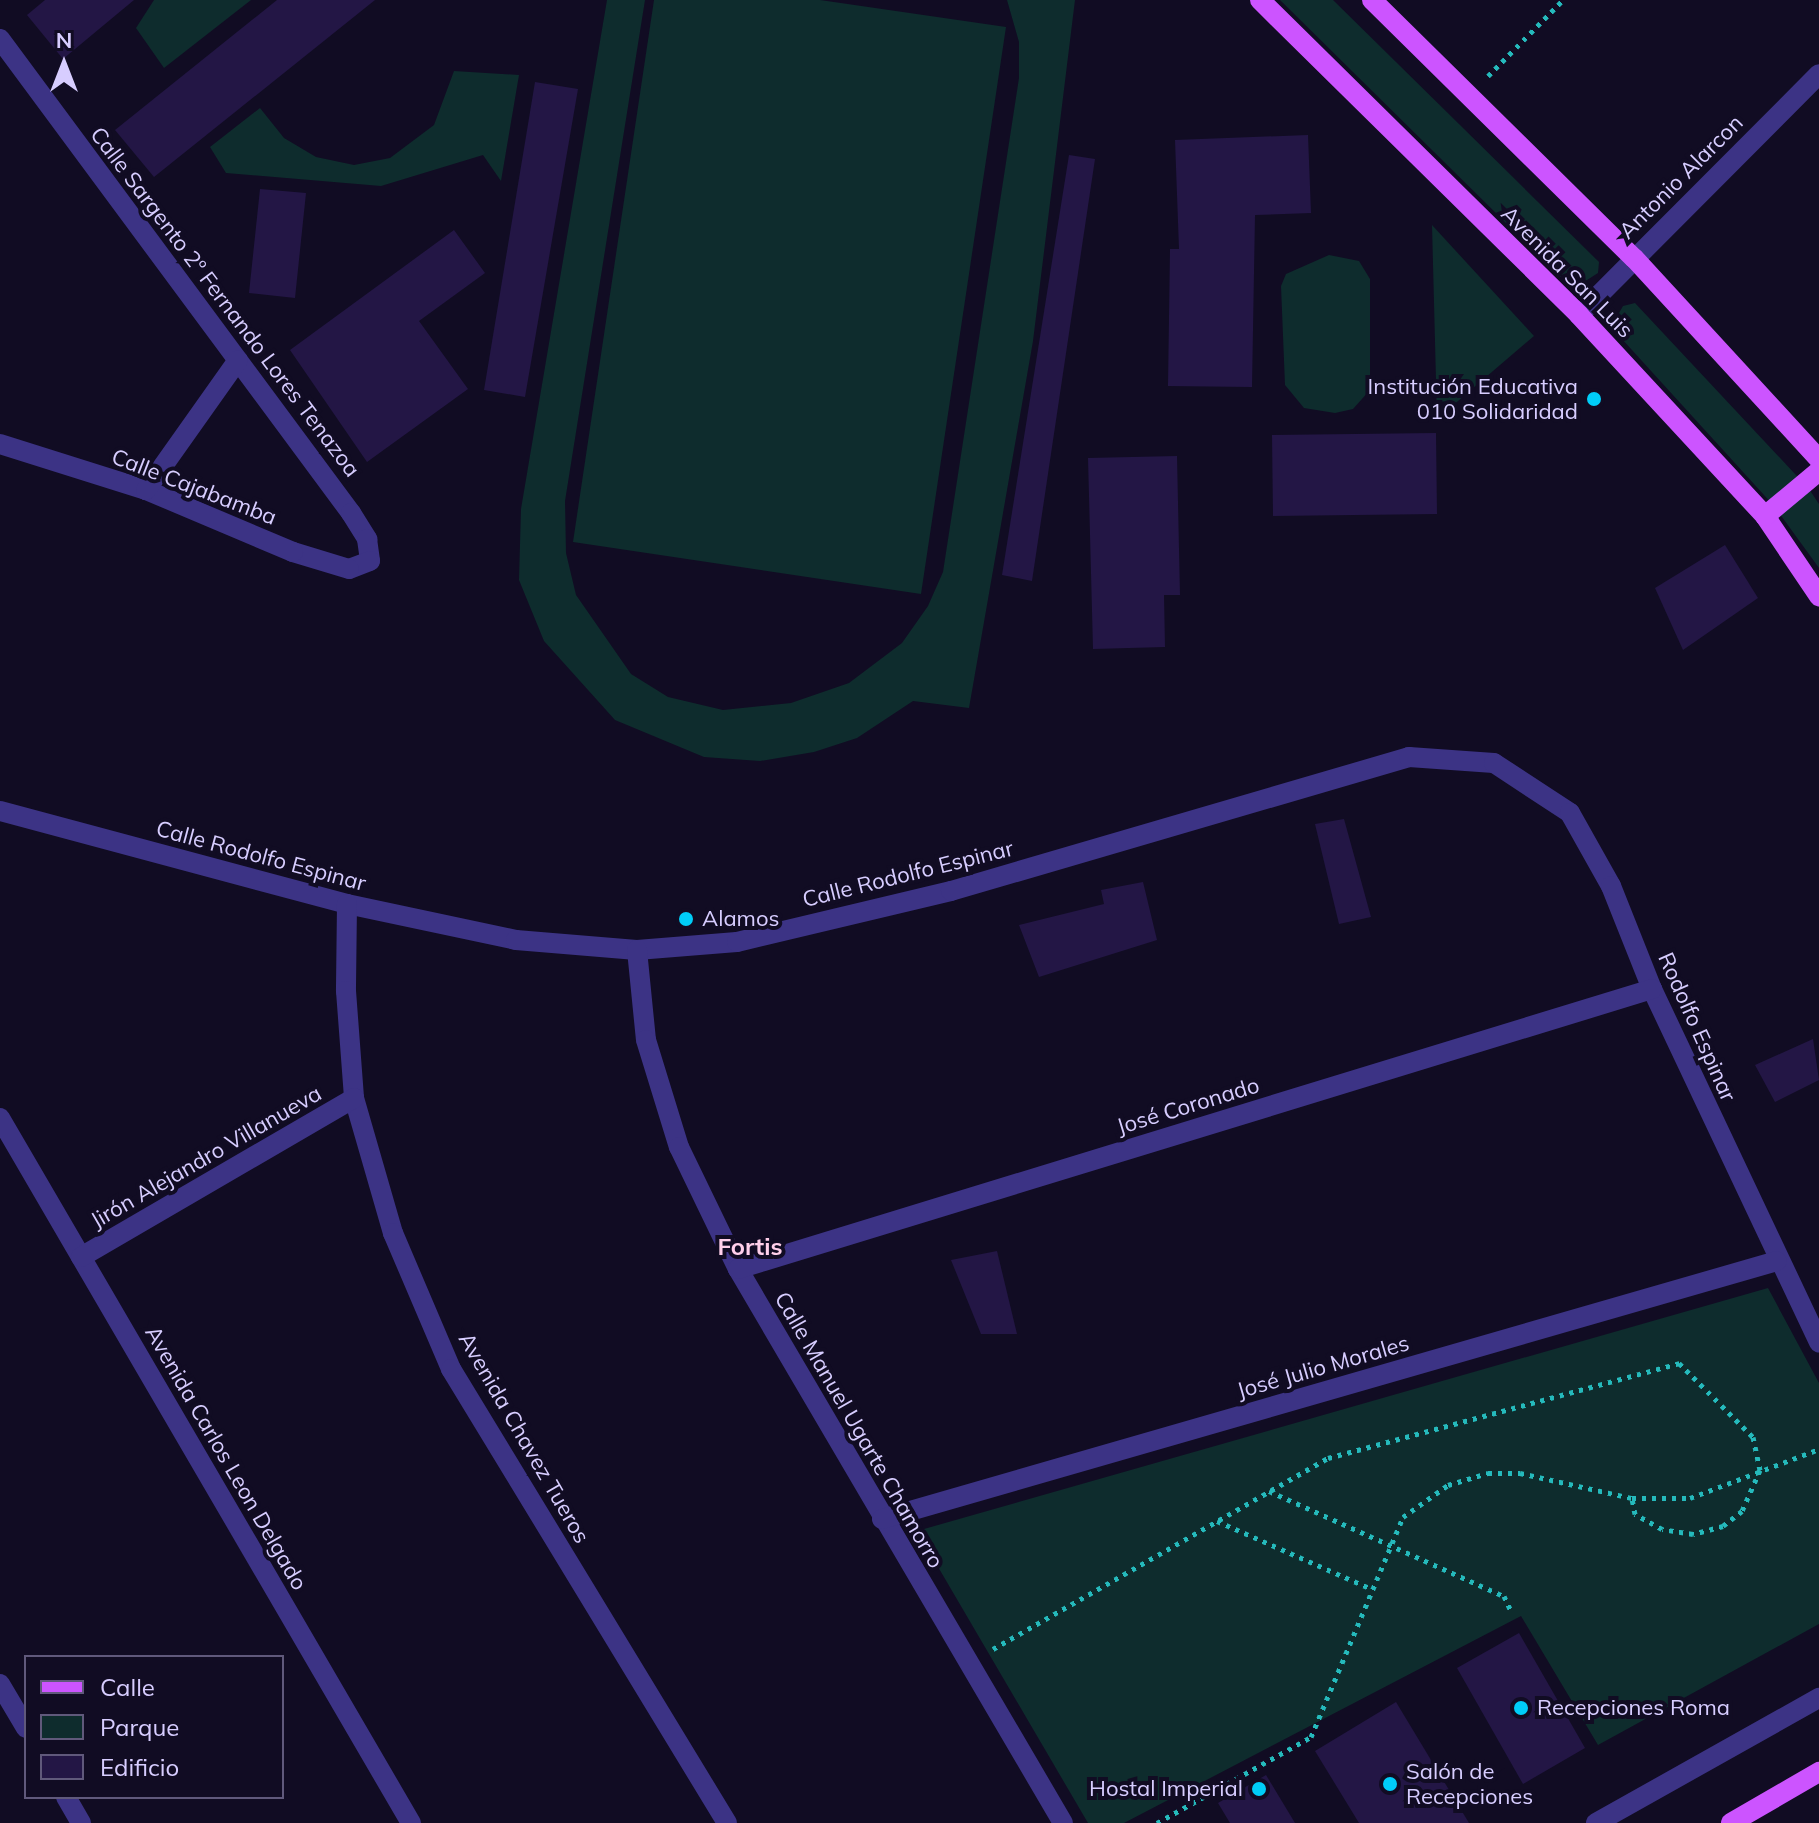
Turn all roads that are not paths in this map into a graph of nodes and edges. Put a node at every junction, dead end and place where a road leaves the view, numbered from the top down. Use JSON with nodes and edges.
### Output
{"nodes":[{"id":1,"x":1260,"y":0,"type":"edge"},
{"id":2,"x":1372,"y":0,"type":"edge"},
{"id":3,"x":0,"y":39,"type":"edge"},
{"id":4,"x":1819,"y":74,"type":"edge"},
{"id":5,"x":1634,"y":258,"type":"junction"},
{"id":6,"x":1579,"y":315,"type":"junction"},
{"id":7,"x":238,"y":360,"type":"junction"},
{"id":8,"x":0,"y":444,"type":"edge"},
{"id":9,"x":1819,"y":459,"type":"edge"},
{"id":10,"x":1819,"y":471,"type":"edge"},
{"id":11,"x":146,"y":490,"type":"junction"},
{"id":12,"x":1765,"y":516,"type":"junction"},
{"id":13,"x":370,"y":561,"type":"joint"},
{"id":14,"x":1819,"y":596,"type":"edge"},
{"id":15,"x":1494,"y":763,"type":"joint"},
{"id":16,"x":0,"y":812,"type":"edge"},
{"id":17,"x":347,"y":904,"type":"junction"},
{"id":18,"x":637,"y":950,"type":"junction"},
{"id":19,"x":1652,"y":989,"type":"junction"},
{"id":20,"x":354,"y":1098,"type":"junction"},
{"id":21,"x":0,"y":1118,"type":"edge"},
{"id":22,"x":81,"y":1257,"type":"junction"},
{"id":23,"x":1777,"y":1261,"type":"junction"},
{"id":24,"x":738,"y":1269,"type":"junction"},
{"id":25,"x":1819,"y":1342,"type":"edge"},
{"id":26,"x":882,"y":1519,"type":"junction"},
{"id":27,"x":0,"y":1684,"type":"edge"},
{"id":28,"x":1819,"y":1698,"type":"edge"},
{"id":29,"x":24,"y":1725,"type":"edge"},
{"id":30,"x":1819,"y":1772,"type":"edge"},
{"id":31,"x":67,"y":1799,"type":"edge"},
{"id":32,"x":81,"y":1823,"type":"edge"},
{"id":33,"x":411,"y":1823,"type":"edge"},
{"id":34,"x":727,"y":1823,"type":"edge"},
{"id":35,"x":1063,"y":1823,"type":"edge"},
{"id":36,"x":1596,"y":1823,"type":"edge"},
{"id":37,"x":1731,"y":1823,"type":"edge"}],
"edges":[{"from":1,"to":6,"type":"main road","name":"Avenida San Luis"},
{"from":2,"to":5,"type":"main road"},
{"from":3,"to":7,"type":"street","name":"Calle Sargento 2º Fernando Lores Tenazoa"},
{"from":4,"to":5,"type":"street","name":"Antonio Alarcon"},
{"from":5,"to":6,"type":"street","name":"Antonio Alarcon"},
{"from":5,"to":9,"type":"main road"},
{"from":6,"to":12,"type":"main road","name":"Avenida San Luis"},
{"from":7,"to":11,"type":"street"},
{"from":7,"to":13,"type":"street","name":"Calle Sargento 2º Fernando Lores Tenazoa"},
{"from":8,"to":11,"type":"street","name":"Calle Cajabamba"},
{"from":10,"to":12,"type":"main road"},
{"from":11,"to":13,"type":"street","name":"Calle Cajabamba"},
{"from":12,"to":14,"type":"main road","name":"Avenida San Luis"},
{"from":15,"to":18,"type":"street","name":"Calle Rodolfo Espinar"},
{"from":15,"to":19,"type":"street","name":"Rodolfo Espinar"},
{"from":16,"to":17,"type":"street","name":"Calle Rodolfo Espinar"},
{"from":17,"to":18,"type":"street","name":"Calle Rodolfo Espinar"},
{"from":17,"to":20,"type":"street","name":"Avenida Chavez Tueros"},
{"from":18,"to":24,"type":"street","name":"Calle Manuel Ugarte Chamorro"},
{"from":19,"to":23,"type":"street","name":"Rodolfo Espinar"},
{"from":19,"to":24,"type":"street","name":"José Coronado"},
{"from":20,"to":22,"type":"street","name":"Jirón Alejandro Villanueva"},
{"from":20,"to":34,"type":"street","name":"Avenida Chavez Tueros"},
{"from":21,"to":22,"type":"street","name":"Avenida Carlos Leon Delgado"},
{"from":22,"to":33,"type":"street","name":"Avenida Carlos Leon Delgado"},
{"from":23,"to":25,"type":"street","name":"Rodolfo Espinar"},
{"from":23,"to":26,"type":"street","name":"José Julio Morales"},
{"from":24,"to":26,"type":"street","name":"Calle Manuel Ugarte Chamorro"},
{"from":26,"to":35,"type":"street","name":"Calle Manuel Ugarte Chamorro"},
{"from":27,"to":29,"type":"street"},
{"from":28,"to":36,"type":"street"},
{"from":30,"to":37,"type":"main road"},
{"from":31,"to":32,"type":"street"}]}
